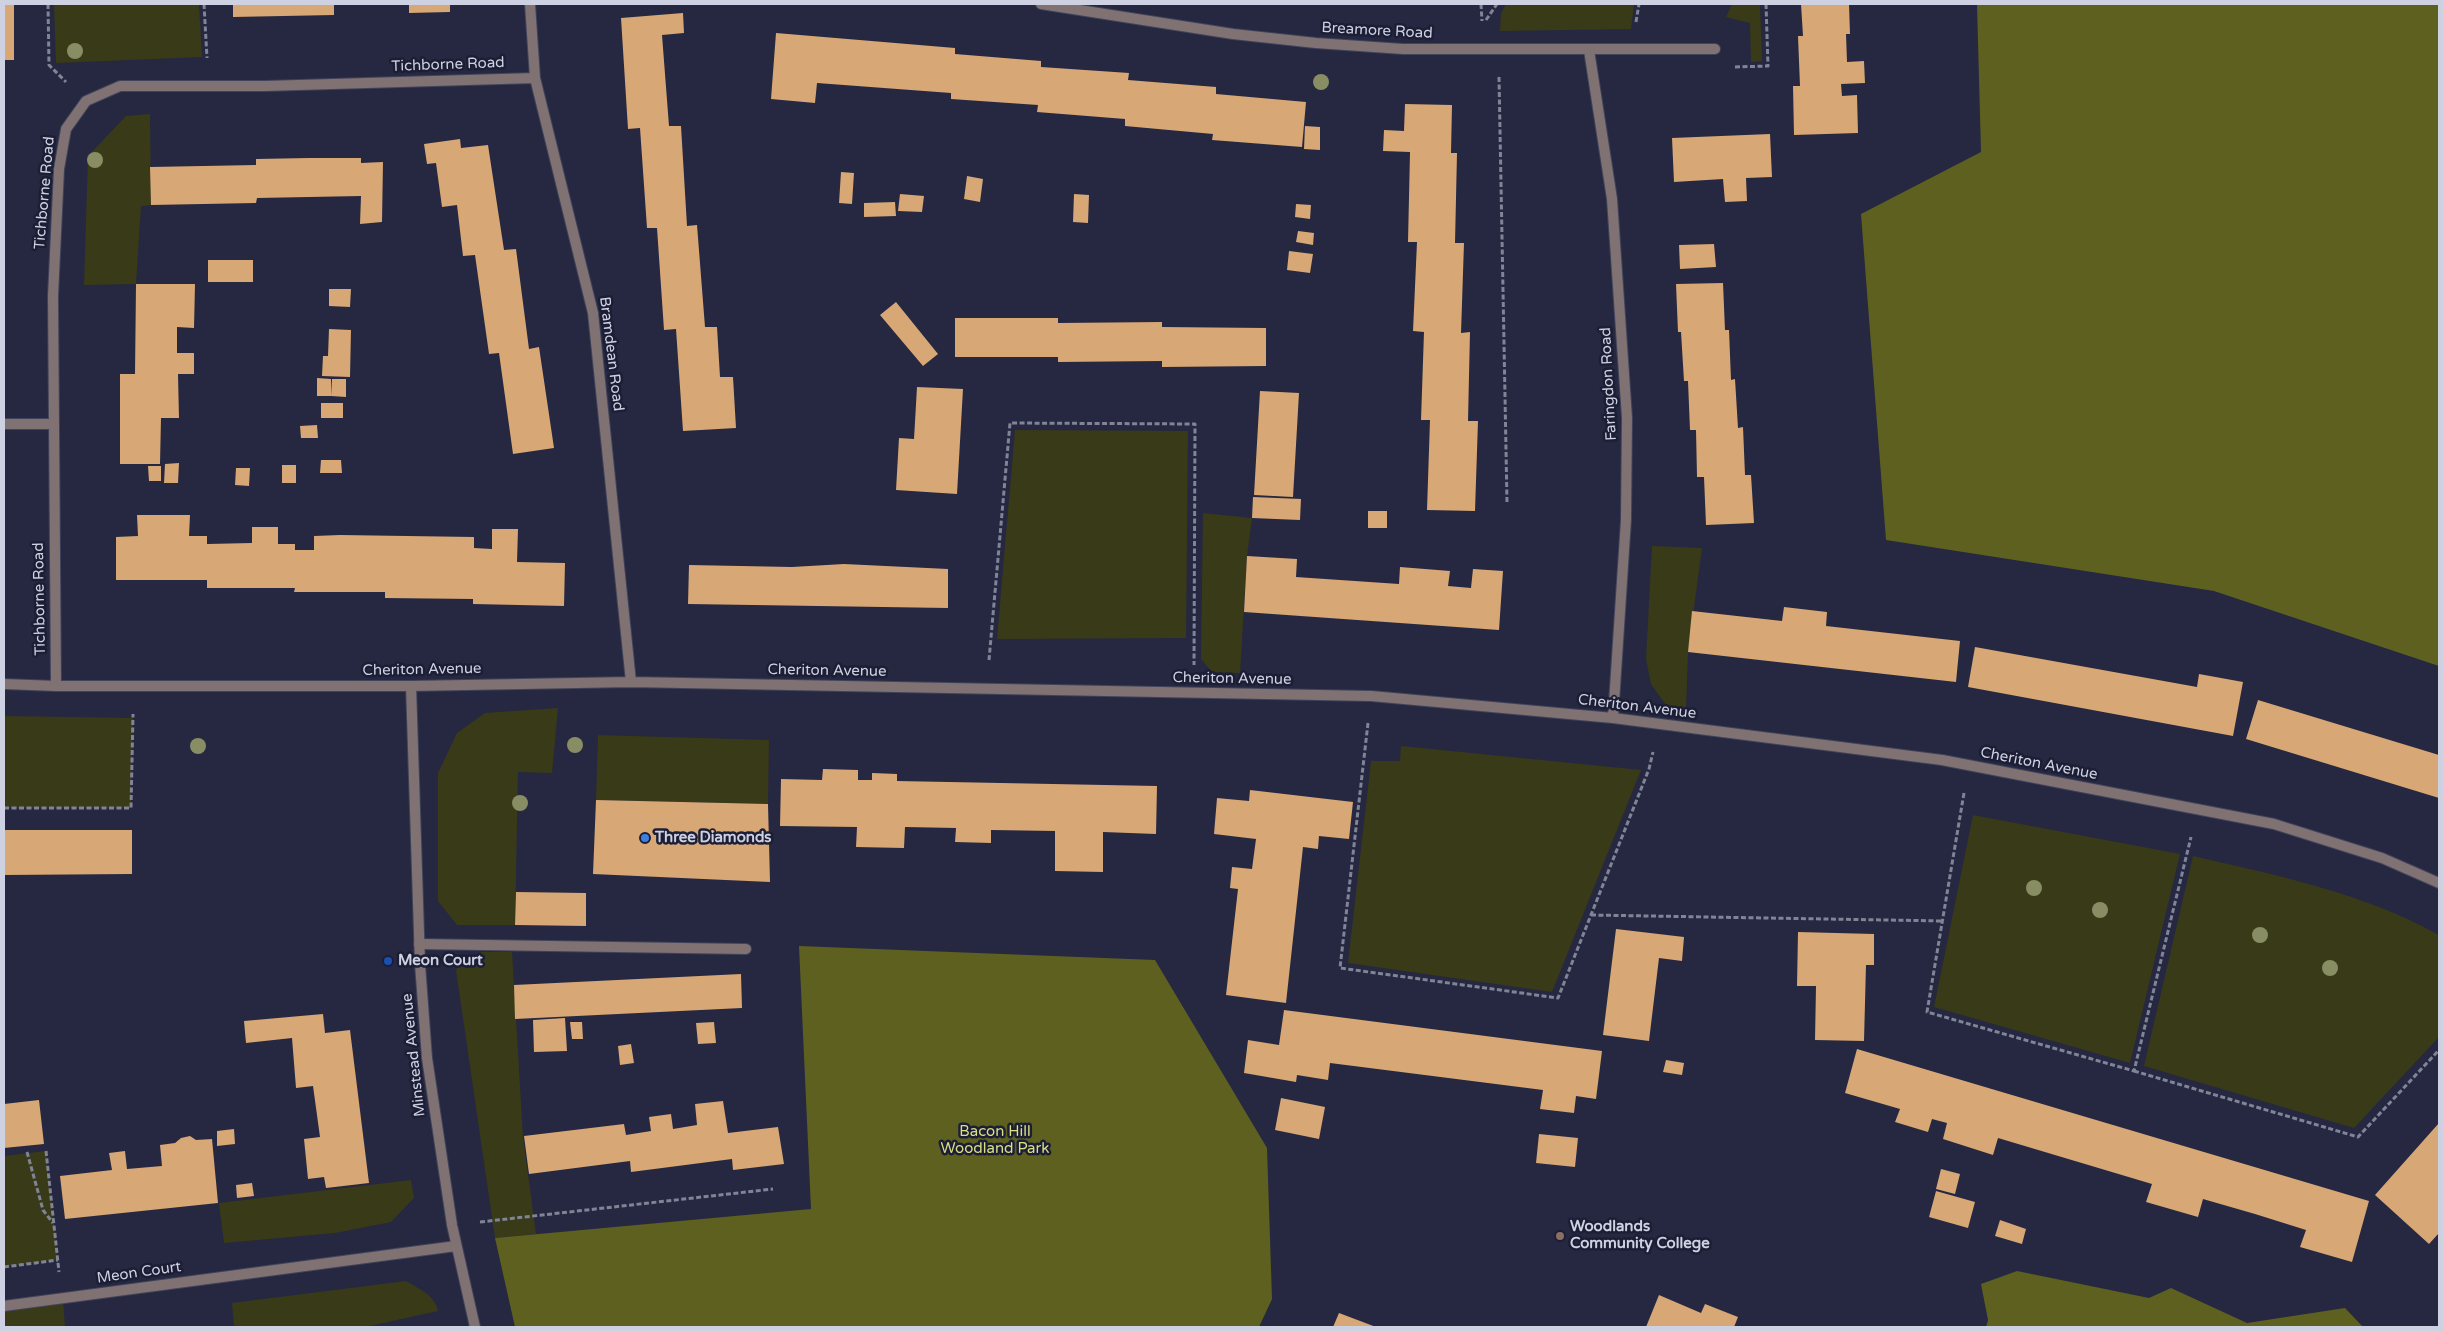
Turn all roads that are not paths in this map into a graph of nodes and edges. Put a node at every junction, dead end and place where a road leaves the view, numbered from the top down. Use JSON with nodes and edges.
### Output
{"nodes":[{"id":1,"x":530,"y":4,"type":"edge"},
{"id":2,"x":1041,"y":4,"type":"edge"},
{"id":3,"x":1715,"y":49,"type":"dead end"},
{"id":4,"x":1589,"y":50,"type":"junction"},
{"id":5,"x":535,"y":78,"type":"junction"},
{"id":6,"x":4,"y":424,"type":"edge"},
{"id":7,"x":52,"y":424,"type":"junction"},
{"id":8,"x":632,"y":682,"type":"junction"},
{"id":9,"x":4,"y":684,"type":"edge"},
{"id":10,"x":56,"y":686,"type":"junction"},
{"id":11,"x":411,"y":686,"type":"junction"},
{"id":12,"x":1612,"y":718,"type":"junction"},
{"id":13,"x":2439,"y":883,"type":"edge"},
{"id":14,"x":419,"y":944,"type":"junction"},
{"id":15,"x":746,"y":948,"type":"dead end"},
{"id":16,"x":456,"y":1246,"type":"junction"},
{"id":17,"x":4,"y":1306,"type":"edge"},
{"id":18,"x":476,"y":1327,"type":"edge"}],
"edges":[{"from":1,"to":5,"type":"street","name":"Bramdean Road"},
{"from":2,"to":4,"type":"street","name":"Breamore Road"},
{"from":3,"to":4,"type":"street","name":"Breamore Road"},
{"from":4,"to":12,"type":"street","name":"Faringdon Road"},
{"from":5,"to":7,"type":"street","name":"Tichborne Road"},
{"from":5,"to":8,"type":"street","name":"Bramdean Road"},
{"from":6,"to":7,"type":"street"},
{"from":7,"to":10,"type":"street","name":"Tichborne Road"},
{"from":8,"to":11,"type":"street","name":"Cheriton Avenue"},
{"from":8,"to":12,"type":"street","name":"Cheriton Avenue"},
{"from":9,"to":10,"type":"street","name":"Cheriton Avenue"},
{"from":10,"to":11,"type":"street","name":"Cheriton Avenue"},
{"from":11,"to":14,"type":"street","name":"Minstead Avenue"},
{"from":12,"to":13,"type":"street","name":"Cheriton Avenue"},
{"from":14,"to":15,"type":"street"},
{"from":14,"to":16,"type":"street","name":"Minstead Avenue"},
{"from":16,"to":17,"type":"street","name":"Meon Court"},
{"from":16,"to":18,"type":"street","name":"Minstead Avenue"}]}
